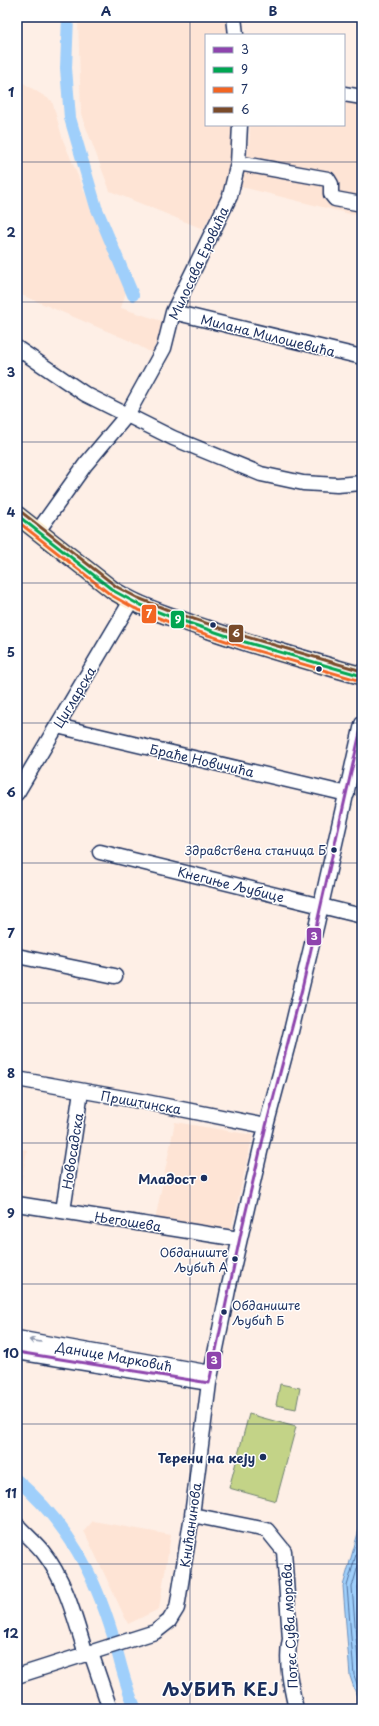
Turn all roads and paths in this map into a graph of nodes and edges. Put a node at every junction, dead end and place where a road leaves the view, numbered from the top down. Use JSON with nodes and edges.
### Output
{"nodes":[{"id":1,"x":234,"y":17,"type":"edge"},
{"id":2,"x":236,"y":34,"type":"edge"},
{"id":3,"x":345,"y":94,"type":"edge"},
{"id":4,"x":362,"y":97,"type":"edge"},
{"id":5,"x":240,"y":126,"type":"edge"},
{"id":6,"x":238,"y":163,"type":"junction"},
{"id":7,"x":362,"y":204,"type":"edge"},
{"id":8,"x":173,"y":312,"type":"junction"},
{"id":9,"x":17,"y":348,"type":"edge"},
{"id":10,"x":362,"y":357,"type":"edge"},
{"id":11,"x":127,"y":415,"type":"junction"},
{"id":12,"x":362,"y":483,"type":"edge"},
{"id":13,"x":17,"y":515,"type":"edge"},
{"id":14,"x":38,"y":531,"type":"junction"},
{"id":15,"x":131,"y":601,"type":"junction"},
{"id":16,"x":362,"y":676,"type":"edge"},
{"id":17,"x":362,"y":724,"type":"edge"},
{"id":18,"x":57,"y":726,"type":"junction"},
{"id":19,"x":17,"y":793,"type":"edge"},
{"id":20,"x":347,"y":794,"type":"junction"},
{"id":21,"x":100,"y":852,"type":"dead end"},
{"id":22,"x":322,"y":906,"type":"junction"},
{"id":23,"x":362,"y":916,"type":"edge"},
{"id":24,"x":17,"y":956,"type":"edge"},
{"id":25,"x":115,"y":976,"type":"dead end"},
{"id":26,"x":17,"y":1079,"type":"edge"},
{"id":27,"x":81,"y":1091,"type":"junction"},
{"id":28,"x":266,"y":1126,"type":"junction"},
{"id":29,"x":17,"y":1204,"type":"edge"},
{"id":30,"x":63,"y":1211,"type":"junction"},
{"id":31,"x":239,"y":1239,"type":"junction"},
{"id":32,"x":17,"y":1338,"type":"edge"},
{"id":33,"x":17,"y":1352,"type":"edge"},
{"id":34,"x":210,"y":1378,"type":"junction"},
{"id":35,"x":192,"y":1515,"type":"junction"},
{"id":36,"x":17,"y":1525,"type":"edge"},
{"id":37,"x":89,"y":1653,"type":"junction"},
{"id":38,"x":17,"y":1676,"type":"edge"},
{"id":39,"x":110,"y":1709,"type":"edge"},
{"id":40,"x":296,"y":1709,"type":"edge"}],
"edges":[{"from":1,"to":2,"type":"street"},
{"from":3,"to":4,"type":"street"},
{"from":5,"to":6,"type":"street","name":"Милосава Еровића"},
{"from":6,"to":7,"type":"street"},
{"from":6,"to":8,"type":"street","name":"Милосава Еровића"},
{"from":8,"to":10,"type":"street","name":"Милана Милошевића"},
{"from":8,"to":11,"type":"street","name":"Милосава Еровића"},
{"from":9,"to":11,"type":"street"},
{"from":11,"to":12,"type":"street"},
{"from":11,"to":14,"type":"street","name":"Милосава Еровића"},
{"from":13,"to":14,"type":"main road"},
{"from":14,"to":15,"type":"main road"},
{"from":15,"to":16,"type":"main road"},
{"from":15,"to":18,"type":"street","name":"Цигларска"},
{"from":17,"to":20,"type":"street","name":"Книћанинова"},
{"from":18,"to":19,"type":"street","name":"Цигларска"},
{"from":18,"to":20,"type":"street","name":"Браће Новичића"},
{"from":20,"to":22,"type":"street","name":"Книћанинова"},
{"from":21,"to":22,"type":"street","name":"Кнегиње Љубице"},
{"from":22,"to":23,"type":"street","name":"Кнегиње Љубице"},
{"from":22,"to":28,"type":"street","name":"Книћанинова"},
{"from":24,"to":25,"type":"street"},
{"from":26,"to":27,"type":"street","name":"Приштинска"},
{"from":27,"to":28,"type":"street","name":"Приштинска"},
{"from":27,"to":30,"type":"street","name":"Новосадска"},
{"from":28,"to":31,"type":"street","name":"Книћанинова"},
{"from":29,"to":30,"type":"street","name":"Његошева"},
{"from":30,"to":31,"type":"street","name":"Његошева"},
{"from":31,"to":34,"type":"street","name":"Книћанинова"},
{"from":34,"to":32,"type":"street","name":"Данице Марковић","one_way":true},
{"from":33,"to":34,"type":"street","name":"Данице Марковић"},
{"from":34,"to":35,"type":"street","name":"Книћанинова"},
{"from":35,"to":37,"type":"street","name":"Книћанинова"},
{"from":35,"to":40,"type":"street","name":"Потес Сува морава"},
{"from":36,"to":37,"type":"street"},
{"from":37,"to":38,"type":"street"},
{"from":37,"to":39,"type":"street"}]}
